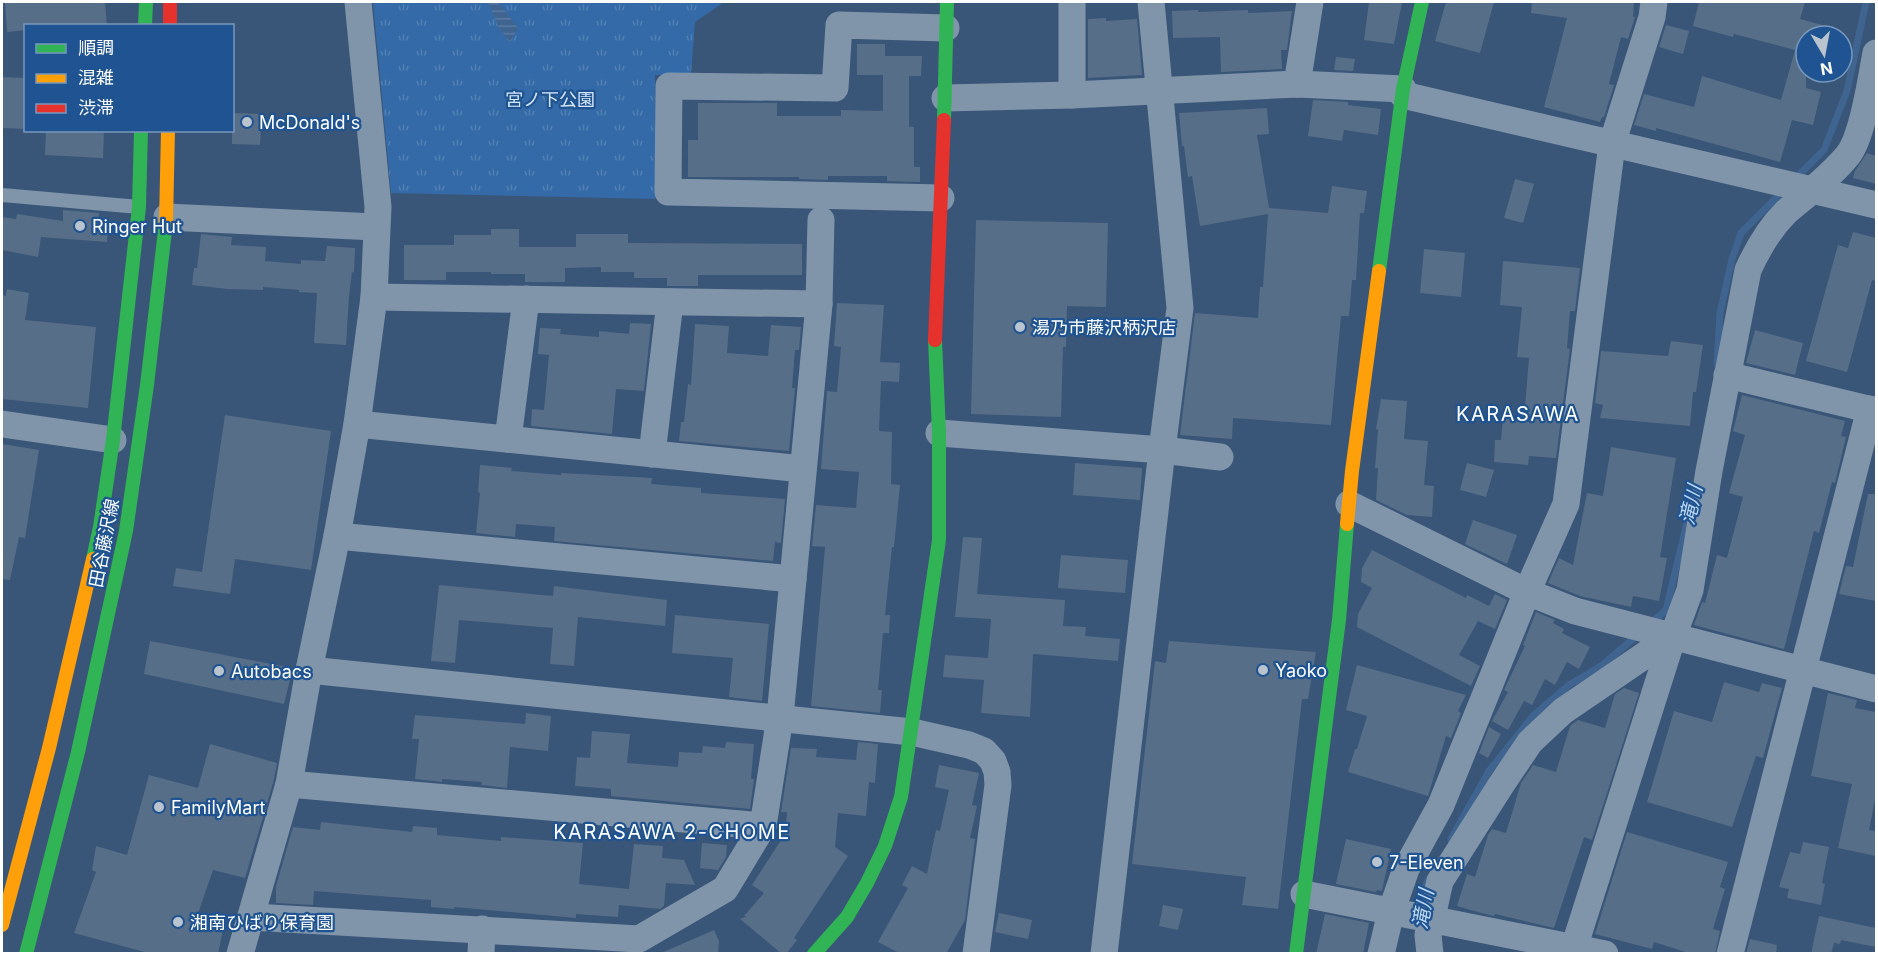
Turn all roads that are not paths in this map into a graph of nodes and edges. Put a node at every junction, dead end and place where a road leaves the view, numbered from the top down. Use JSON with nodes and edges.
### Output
{"nodes":[{"id":1,"x":146,"y":2,"type":"edge"},
{"id":2,"x":170,"y":2,"type":"edge"},
{"id":3,"x":358,"y":2,"type":"edge"},
{"id":4,"x":1072,"y":2,"type":"edge"},
{"id":5,"x":1151,"y":2,"type":"edge"},
{"id":6,"x":1310,"y":2,"type":"edge"},
{"id":7,"x":1422,"y":2,"type":"edge"},
{"id":8,"x":1654,"y":2,"type":"edge"},
{"id":9,"x":946,"y":15,"type":"edge"},
{"id":10,"x":145,"y":24,"type":"edge"},
{"id":11,"x":170,"y":24,"type":"edge"},
{"id":12,"x":1876,"y":53,"type":"edge"},
{"id":13,"x":1297,"y":84,"type":"junction"},
{"id":14,"x":1160,"y":90,"type":"junction"},
{"id":15,"x":1873,"y":90,"type":"edge"},
{"id":16,"x":1403,"y":92,"type":"junction"},
{"id":17,"x":1072,"y":95,"type":"junction"},
{"id":18,"x":945,"y":98,"type":"junction"},
{"id":19,"x":141,"y":132,"type":"edge"},
{"id":20,"x":168,"y":132,"type":"edge"},
{"id":21,"x":1612,"y":144,"type":"junction"},
{"id":22,"x":1813,"y":190,"type":"junction"},
{"id":23,"x":2,"y":195,"type":"edge"},
{"id":24,"x":941,"y":198,"type":"junction"},
{"id":25,"x":1876,"y":205,"type":"edge"},
{"id":26,"x":139,"y":207,"type":"junction"},
{"id":27,"x":167,"y":217,"type":"junction"},
{"id":28,"x":821,"y":220,"type":"dead end"},
{"id":29,"x":375,"y":227,"type":"junction"},
{"id":30,"x":374,"y":297,"type":"junction"},
{"id":31,"x":526,"y":299,"type":"junction"},
{"id":32,"x":670,"y":302,"type":"junction"},
{"id":33,"x":819,"y":304,"type":"junction"},
{"id":34,"x":1727,"y":375,"type":"junction"},
{"id":35,"x":1873,"y":410,"type":"edge"},
{"id":36,"x":2,"y":424,"type":"edge"},
{"id":37,"x":357,"y":424,"type":"junction"},
{"id":38,"x":939,"y":433,"type":"junction"},
{"id":39,"x":508,"y":439,"type":"junction"},
{"id":40,"x":113,"y":440,"type":"junction"},
{"id":41,"x":1162,"y":450,"type":"junction"},
{"id":42,"x":652,"y":454,"type":"junction"},
{"id":43,"x":1220,"y":457,"type":"dead end"},
{"id":44,"x":803,"y":469,"type":"junction"},
{"id":45,"x":1349,"y":504,"type":"junction"},
{"id":46,"x":337,"y":536,"type":"junction"},
{"id":47,"x":793,"y":579,"type":"junction"},
{"id":48,"x":1527,"y":592,"type":"junction"},
{"id":49,"x":1673,"y":636,"type":"junction"},
{"id":50,"x":309,"y":670,"type":"junction"},
{"id":51,"x":1803,"y":670,"type":"junction"},
{"id":52,"x":1876,"y":688,"type":"edge"},
{"id":53,"x":780,"y":717,"type":"junction"},
{"id":54,"x":912,"y":732,"type":"junction"},
{"id":55,"x":289,"y":784,"type":"junction"},
{"id":56,"x":764,"y":826,"type":"junction"},
{"id":57,"x":1304,"y":894,"type":"junction"},
{"id":58,"x":1391,"y":912,"type":"junction"},
{"id":59,"x":252,"y":917,"type":"junction"},
{"id":60,"x":1432,"y":920,"type":"junction"},
{"id":61,"x":2,"y":925,"type":"edge"},
{"id":62,"x":481,"y":941,"type":"edge"},
{"id":63,"x":643,"y":946,"type":"edge"},
{"id":64,"x":1573,"y":950,"type":"edge"},
{"id":65,"x":26,"y":954,"type":"edge"},
{"id":66,"x":240,"y":954,"type":"edge"},
{"id":67,"x":814,"y":954,"type":"edge"},
{"id":68,"x":976,"y":954,"type":"edge"},
{"id":69,"x":1104,"y":954,"type":"edge"},
{"id":70,"x":1296,"y":954,"type":"edge"},
{"id":71,"x":1382,"y":954,"type":"edge"},
{"id":72,"x":1430,"y":954,"type":"edge"},
{"id":73,"x":1605,"y":954,"type":"edge"},
{"id":74,"x":1730,"y":954,"type":"edge"}],
"edges":[{"from":1,"to":10,"type":"street"},
{"from":2,"to":11,"type":"street"},
{"from":3,"to":29,"type":"street"},
{"from":4,"to":17,"type":"street"},
{"from":5,"to":14,"type":"street"},
{"from":6,"to":13,"type":"street"},
{"from":7,"to":16,"type":"street"},
{"from":8,"to":21,"type":"street"},
{"from":9,"to":18,"type":"street"},
{"from":9,"to":24,"type":"street"},
{"from":12,"to":15,"type":"street"},
{"from":13,"to":14,"type":"street"},
{"from":13,"to":16,"type":"street"},
{"from":14,"to":17,"type":"street"},
{"from":14,"to":41,"type":"street"},
{"from":15,"to":22,"type":"street"},
{"from":16,"to":21,"type":"street"},
{"from":16,"to":45,"type":"street"},
{"from":17,"to":18,"type":"street"},
{"from":18,"to":24,"type":"street"},
{"from":19,"to":26,"type":"street","name":"田谷藤沢線"},
{"from":20,"to":27,"type":"street","name":"田谷藤沢線"},
{"from":21,"to":22,"type":"street"},
{"from":21,"to":48,"type":"street"},
{"from":22,"to":25,"type":"street"},
{"from":22,"to":34,"type":"street"},
{"from":23,"to":26,"type":"lane"},
{"from":24,"to":38,"type":"street"},
{"from":26,"to":40,"type":"street","name":"田谷藤沢線"},
{"from":27,"to":29,"type":"street"},
{"from":27,"to":65,"type":"street","name":"田谷藤沢線"},
{"from":28,"to":33,"type":"street"},
{"from":29,"to":30,"type":"street"},
{"from":30,"to":31,"type":"street"},
{"from":30,"to":37,"type":"street"},
{"from":31,"to":32,"type":"street"},
{"from":31,"to":39,"type":"street"},
{"from":32,"to":33,"type":"street"},
{"from":32,"to":42,"type":"street"},
{"from":33,"to":44,"type":"street"},
{"from":34,"to":35,"type":"street"},
{"from":34,"to":49,"type":"street"},
{"from":35,"to":51,"type":"street"},
{"from":36,"to":40,"type":"street"},
{"from":37,"to":39,"type":"street"},
{"from":37,"to":46,"type":"street"},
{"from":38,"to":41,"type":"street"},
{"from":38,"to":54,"type":"street"},
{"from":39,"to":42,"type":"street"},
{"from":40,"to":61,"type":"street","name":"田谷藤沢線"},
{"from":41,"to":43,"type":"street"},
{"from":41,"to":69,"type":"street"},
{"from":42,"to":44,"type":"street"},
{"from":44,"to":47,"type":"street"},
{"from":45,"to":48,"type":"street"},
{"from":45,"to":57,"type":"street"},
{"from":46,"to":47,"type":"street"},
{"from":46,"to":50,"type":"street"},
{"from":47,"to":53,"type":"street"},
{"from":48,"to":49,"type":"street"},
{"from":48,"to":58,"type":"street"},
{"from":49,"to":51,"type":"street"},
{"from":49,"to":60,"type":"street"},
{"from":49,"to":64,"type":"street"},
{"from":50,"to":53,"type":"street"},
{"from":50,"to":55,"type":"street"},
{"from":51,"to":52,"type":"street"},
{"from":51,"to":74,"type":"street"},
{"from":53,"to":54,"type":"street"},
{"from":53,"to":56,"type":"street"},
{"from":54,"to":67,"type":"street"},
{"from":54,"to":68,"type":"street"},
{"from":55,"to":56,"type":"street"},
{"from":55,"to":59,"type":"street"},
{"from":56,"to":63,"type":"street"},
{"from":57,"to":58,"type":"street"},
{"from":57,"to":70,"type":"street"},
{"from":58,"to":60,"type":"street"},
{"from":58,"to":71,"type":"street"},
{"from":59,"to":62,"type":"street"},
{"from":59,"to":66,"type":"street"},
{"from":60,"to":64,"type":"street"},
{"from":60,"to":72,"type":"street"},
{"from":62,"to":63,"type":"street"},
{"from":64,"to":73,"type":"street"}]}
